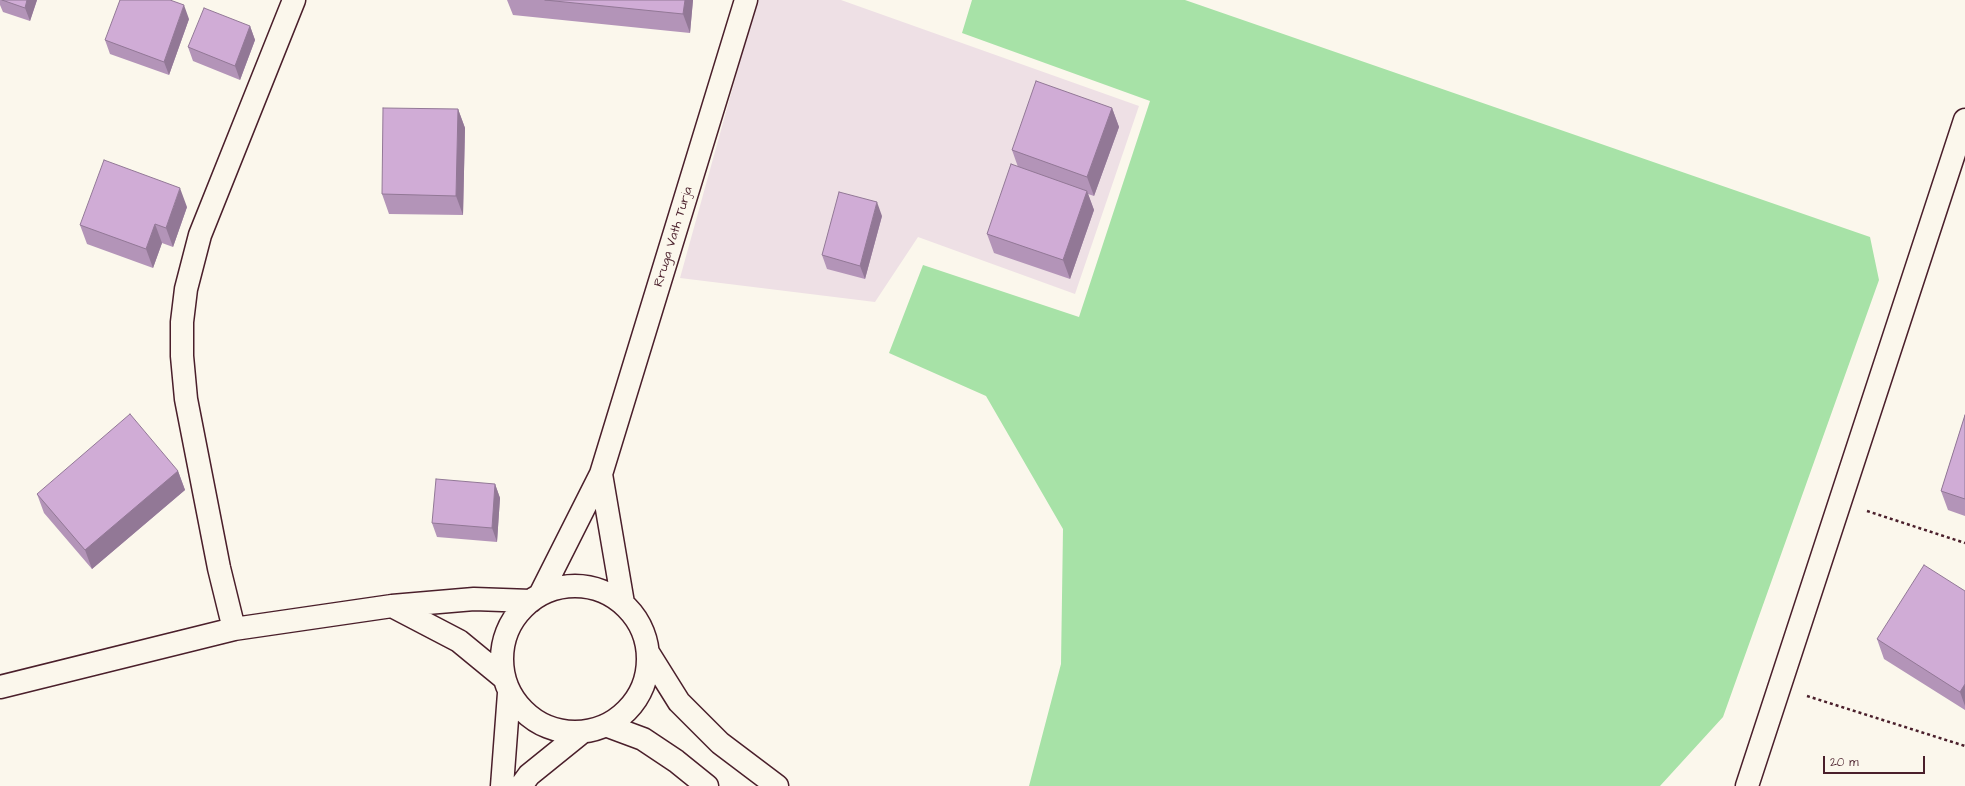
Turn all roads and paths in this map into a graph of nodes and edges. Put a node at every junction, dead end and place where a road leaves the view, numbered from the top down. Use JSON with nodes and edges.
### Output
{"nodes":[{"id":1,"x":294,"y":0,"type":"edge"},
{"id":2,"x":746,"y":0,"type":"edge"},
{"id":3,"x":1965,"y":120,"type":"edge"},
{"id":4,"x":601,"y":474,"type":"junction"},
{"id":5,"x":1840,"y":502,"type":"junction"},
{"id":6,"x":1965,"y":543,"type":"edge"},
{"id":7,"x":536,"y":597,"type":"junction"},
{"id":8,"x":623,"y":603,"type":"junction"},
{"id":9,"x":392,"y":606,"type":"junction"},
{"id":10,"x":234,"y":629,"type":"junction"},
{"id":11,"x":649,"y":654,"type":"junction"},
{"id":12,"x":507,"y":685,"type":"junction"},
{"id":13,"x":0,"y":687,"type":"edge"},
{"id":14,"x":1780,"y":687,"type":"junction"},
{"id":15,"x":608,"y":726,"type":"junction"},
{"id":16,"x":581,"y":733,"type":"junction"},
{"id":17,"x":1965,"y":746,"type":"edge"},
{"id":18,"x":502,"y":786,"type":"edge"},
{"id":19,"x":521,"y":786,"type":"edge"},
{"id":20,"x":707,"y":786,"type":"edge"},
{"id":21,"x":776,"y":786,"type":"edge"},
{"id":22,"x":1747,"y":786,"type":"edge"}],
"edges":[{"from":1,"to":10,"type":"street"},
{"from":2,"to":4,"type":"street","name":"Rruga Vath Turja"},
{"from":3,"to":5,"type":"street"},
{"from":4,"to":7,"type":"street","name":"Rruga Vath Turja"},
{"from":4,"to":8,"type":"street","name":"Rruga Vath Turja"},
{"from":5,"to":6,"type":"path"},
{"from":5,"to":14,"type":"street"},
{"from":7,"to":8,"type":"street","name":"Rruga Vath Turja"},
{"from":7,"to":9,"type":"street"},
{"from":7,"to":12,"type":"street","name":"Rruga Vath Turja"},
{"from":8,"to":11,"type":"street","name":"Rruga Vath Turja"},
{"from":9,"to":10,"type":"street"},
{"from":9,"to":12,"type":"street"},
{"from":10,"to":13,"type":"street"},
{"from":11,"to":15,"type":"street","name":"Rruga Vath Turja"},
{"from":11,"to":21,"type":"street"},
{"from":12,"to":16,"type":"street","name":"Rruga Vath Turja"},
{"from":12,"to":18,"type":"street","name":"Rruga Vath Turja"},
{"from":14,"to":17,"type":"path"},
{"from":14,"to":22,"type":"street"},
{"from":15,"to":16,"type":"street","name":"Rruga Vath Turja"},
{"from":15,"to":20,"type":"street"},
{"from":16,"to":19,"type":"street","name":"Rruga Vath Turja"}]}
